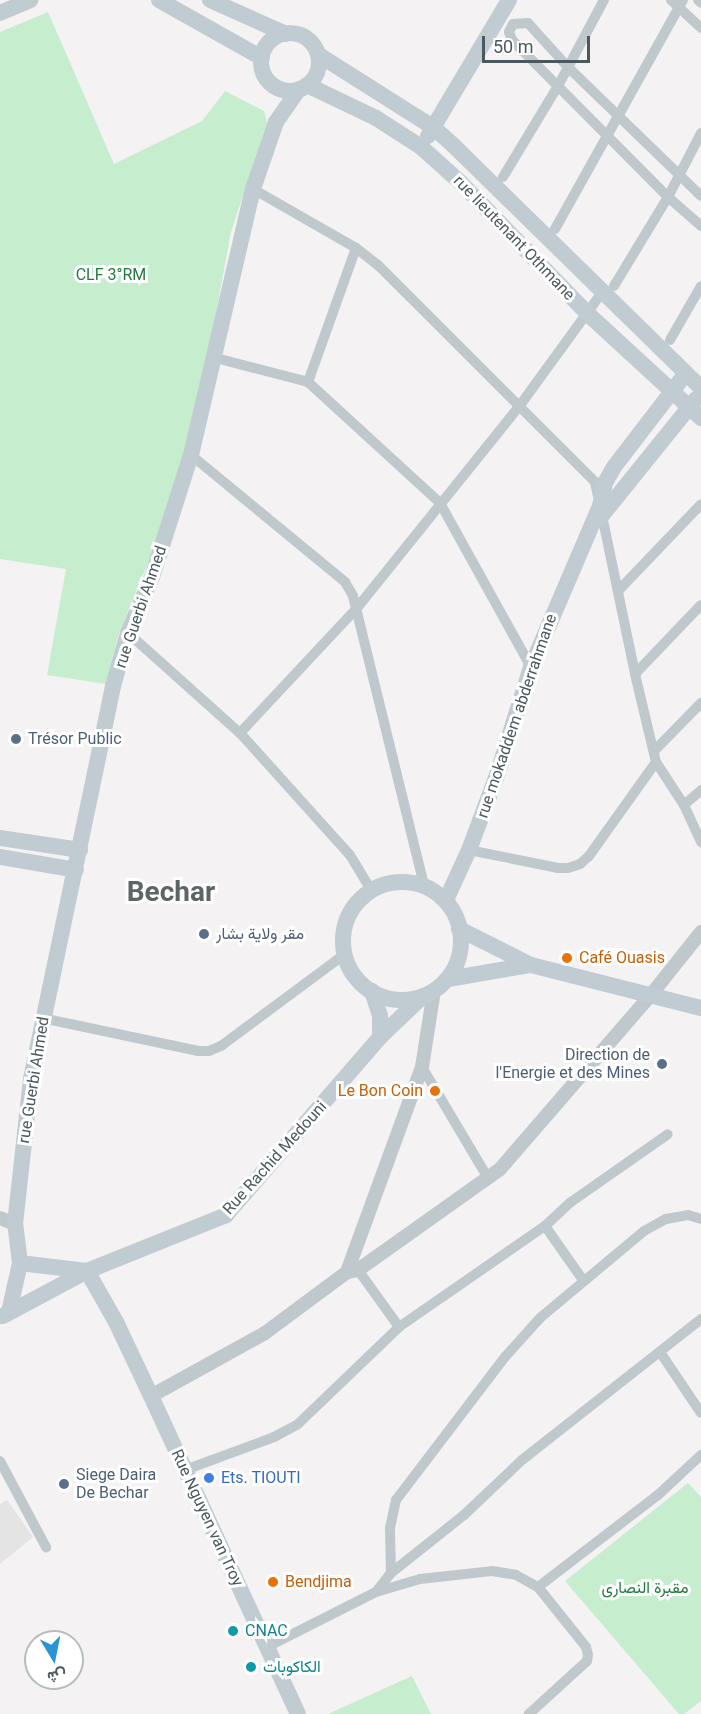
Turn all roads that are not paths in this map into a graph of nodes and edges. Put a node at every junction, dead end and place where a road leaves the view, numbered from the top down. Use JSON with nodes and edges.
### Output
{"nodes":[{"id":1,"x":30,"y":0,"type":"edge"},
{"id":2,"x":159,"y":0,"type":"edge"},
{"id":3,"x":210,"y":0,"type":"edge"},
{"id":4,"x":509,"y":0,"type":"edge"},
{"id":5,"x":604,"y":0,"type":"edge"},
{"id":6,"x":698,"y":0,"type":"edge"},
{"id":7,"x":678,"y":2,"type":"edge"},
{"id":8,"x":701,"y":3,"type":"edge"},
{"id":9,"x":0,"y":13,"type":"edge"},
{"id":10,"x":701,"y":28,"type":"edge"},
{"id":11,"x":286,"y":34,"type":"junction"},
{"id":12,"x":318,"y":55,"type":"junction"},
{"id":13,"x":262,"y":58,"type":"junction"},
{"id":14,"x":567,"y":66,"type":"junction"},
{"id":15,"x":272,"y":84,"type":"junction"},
{"id":16,"x":558,"y":86,"type":"junction"},
{"id":17,"x":303,"y":87,"type":"junction"},
{"id":18,"x":618,"y":116,"type":"junction"},
{"id":19,"x":276,"y":122,"type":"junction"},
{"id":20,"x":433,"y":127,"type":"junction"},
{"id":21,"x":701,"y":134,"type":"edge"},
{"id":22,"x":607,"y":136,"type":"junction"},
{"id":23,"x":421,"y":147,"type":"junction"},
{"id":24,"x":678,"y":175,"type":"junction"},
{"id":25,"x":503,"y":177,"type":"dead end"},
{"id":26,"x":253,"y":189,"type":"junction"},
{"id":27,"x":701,"y":196,"type":"edge"},
{"id":28,"x":668,"y":197,"type":"junction"},
{"id":29,"x":701,"y":226,"type":"edge"},
{"id":30,"x":555,"y":229,"type":"dead end"},
{"id":31,"x":356,"y":248,"type":"junction"},
{"id":32,"x":701,"y":286,"type":"edge"},
{"id":33,"x":608,"y":289,"type":"junction"},
{"id":34,"x":588,"y":314,"type":"junction"},
{"id":35,"x":670,"y":340,"type":"dead end"},
{"id":36,"x":212,"y":357,"type":"junction"},
{"id":37,"x":686,"y":373,"type":"junction"},
{"id":38,"x":308,"y":382,"type":"junction"},
{"id":39,"x":701,"y":390,"type":"edge"},
{"id":40,"x":672,"y":391,"type":"junction"},
{"id":41,"x":518,"y":408,"type":"junction"},
{"id":42,"x":695,"y":412,"type":"edge"},
{"id":43,"x":191,"y":454,"type":"junction"},
{"id":44,"x":440,"y":503,"type":"junction"},
{"id":45,"x":701,"y":504,"type":"edge"},
{"id":46,"x":601,"y":511,"type":"junction"},
{"id":47,"x":618,"y":591,"type":"junction"},
{"id":48,"x":701,"y":605,"type":"edge"},
{"id":49,"x":357,"y":608,"type":"junction"},
{"id":50,"x":128,"y":633,"type":"junction"},
{"id":51,"x":531,"y":667,"type":"junction"},
{"id":52,"x":635,"y":674,"type":"junction"},
{"id":53,"x":701,"y":704,"type":"edge"},
{"id":54,"x":240,"y":733,"type":"junction"},
{"id":55,"x":655,"y":750,"type":"junction"},
{"id":56,"x":656,"y":762,"type":"junction"},
{"id":57,"x":701,"y":790,"type":"edge"},
{"id":58,"x":684,"y":805,"type":"junction"},
{"id":59,"x":0,"y":838,"type":"edge"},
{"id":60,"x":701,"y":842,"type":"edge"},
{"id":61,"x":80,"y":850,"type":"junction"},
{"id":62,"x":469,"y":850,"type":"junction"},
{"id":63,"x":0,"y":857,"type":"edge"},
{"id":64,"x":76,"y":870,"type":"junction"},
{"id":65,"x":424,"y":886,"type":"junction"},
{"id":66,"x":371,"y":890,"type":"junction"},
{"id":67,"x":446,"y":900,"type":"junction"},
{"id":68,"x":459,"y":929,"type":"junction"},
{"id":69,"x":701,"y":932,"type":"edge"},
{"id":70,"x":345,"y":954,"type":"junction"},
{"id":71,"x":531,"y":965,"type":"junction"},
{"id":72,"x":448,"y":979,"type":"junction"},
{"id":73,"x":372,"y":991,"type":"junction"},
{"id":74,"x":428,"y":993,"type":"junction"},
{"id":75,"x":650,"y":996,"type":"junction"},
{"id":76,"x":701,"y":1008,"type":"edge"},
{"id":77,"x":42,"y":1018,"type":"junction"},
{"id":78,"x":380,"y":1037,"type":"junction"},
{"id":79,"x":422,"y":1067,"type":"junction"},
{"id":80,"x":668,"y":1134,"type":"dead end"},
{"id":81,"x":488,"y":1179,"type":"junction"},
{"id":82,"x":701,"y":1219,"type":"edge"},
{"id":83,"x":8,"y":1221,"type":"edge"},
{"id":84,"x":545,"y":1226,"type":"junction"},
{"id":85,"x":20,"y":1263,"type":"junction"},
{"id":86,"x":87,"y":1271,"type":"junction"},
{"id":87,"x":352,"y":1271,"type":"junction"},
{"id":88,"x":582,"y":1280,"type":"junction"},
{"id":89,"x":5,"y":1315,"type":"edge"},
{"id":90,"x":701,"y":1319,"type":"edge"},
{"id":91,"x":399,"y":1327,"type":"junction"},
{"id":92,"x":660,"y":1352,"type":"junction"},
{"id":93,"x":151,"y":1396,"type":"junction"},
{"id":94,"x":701,"y":1413,"type":"edge"},
{"id":95,"x":701,"y":1455,"type":"edge"},
{"id":96,"x":0,"y":1461,"type":"edge"},
{"id":97,"x":185,"y":1470,"type":"junction"},
{"id":98,"x":46,"y":1547,"type":"dead end"},
{"id":99,"x":391,"y":1573,"type":"junction"},
{"id":100,"x":538,"y":1587,"type":"junction"},
{"id":101,"x":376,"y":1592,"type":"junction"},
{"id":102,"x":267,"y":1647,"type":"junction"},
{"id":103,"x":298,"y":1714,"type":"edge"},
{"id":104,"x":529,"y":1714,"type":"edge"}],
"edges":[{"from":1,"to":9,"type":"main road"},
{"from":2,"to":13,"type":"main road"},
{"from":3,"to":11,"type":"main road"},
{"from":4,"to":20,"type":"main road"},
{"from":5,"to":14,"type":"street"},
{"from":6,"to":8,"type":"street"},
{"from":7,"to":10,"type":"street"},
{"from":7,"to":18,"type":"street"},
{"from":11,"to":12,"type":"main road"},
{"from":11,"to":13,"type":"main road"},
{"from":12,"to":17,"type":"main road"},
{"from":12,"to":20,"type":"main road","name":"rue lieutenant Othmane"},
{"from":13,"to":15,"type":"main road"},
{"from":14,"to":16,"type":"street"},
{"from":14,"to":16,"type":"street"},
{"from":14,"to":18,"type":"street"},
{"from":15,"to":17,"type":"main road"},
{"from":15,"to":19,"type":"main road"},
{"from":16,"to":22,"type":"street"},
{"from":16,"to":25,"type":"street"},
{"from":17,"to":19,"type":"main road"},
{"from":17,"to":23,"type":"main road","name":"rue lieutenant Othmane"},
{"from":18,"to":22,"type":"street"},
{"from":18,"to":24,"type":"street"},
{"from":19,"to":26,"type":"main road","name":"rue Guerbi Ahmed"},
{"from":20,"to":23,"type":"main road"},
{"from":20,"to":33,"type":"main road","name":"rue lieutenant Othmane"},
{"from":21,"to":24,"type":"street"},
{"from":22,"to":28,"type":"street"},
{"from":22,"to":30,"type":"street"},
{"from":23,"to":34,"type":"main road","name":"rue lieutenant Othmane"},
{"from":24,"to":27,"type":"street"},
{"from":24,"to":28,"type":"street"},
{"from":26,"to":31,"type":"street"},
{"from":26,"to":36,"type":"main road","name":"rue Guerbi Ahmed"},
{"from":28,"to":29,"type":"street"},
{"from":28,"to":33,"type":"street"},
{"from":31,"to":38,"type":"street"},
{"from":31,"to":41,"type":"street"},
{"from":32,"to":35,"type":"street"},
{"from":33,"to":34,"type":"street"},
{"from":33,"to":37,"type":"main road","name":"rue lieutenant Othmane"},
{"from":34,"to":40,"type":"main road","name":"rue lieutenant Othmane"},
{"from":34,"to":41,"type":"street"},
{"from":36,"to":38,"type":"street"},
{"from":36,"to":43,"type":"main road","name":"rue Guerbi Ahmed"},
{"from":37,"to":39,"type":"main road","name":"rue lieutenant Othmane"},
{"from":37,"to":40,"type":"main road","name":"rue mokaddem abderrahmane"},
{"from":38,"to":44,"type":"street"},
{"from":39,"to":42,"type":"main road","name":"rue mokaddem abderrahmane"},
{"from":40,"to":42,"type":"main road","name":"rue lieutenant Othmane"},
{"from":40,"to":46,"type":"main road","name":"rue mokaddem abderrahmane"},
{"from":41,"to":44,"type":"street"},
{"from":41,"to":46,"type":"street"},
{"from":42,"to":46,"type":"main road","name":"rue mokaddem abderrahmane"},
{"from":43,"to":49,"type":"street"},
{"from":43,"to":50,"type":"main road","name":"rue Guerbi Ahmed"},
{"from":44,"to":49,"type":"street"},
{"from":44,"to":51,"type":"street"},
{"from":45,"to":47,"type":"street"},
{"from":46,"to":47,"type":"street"},
{"from":46,"to":51,"type":"main road","name":"rue mokaddem abderrahmane"},
{"from":47,"to":52,"type":"street"},
{"from":48,"to":52,"type":"street"},
{"from":49,"to":54,"type":"street"},
{"from":49,"to":65,"type":"street"},
{"from":50,"to":54,"type":"street"},
{"from":50,"to":61,"type":"main road","name":"rue Guerbi Ahmed"},
{"from":51,"to":62,"type":"main road","name":"rue mokaddem abderrahmane"},
{"from":52,"to":55,"type":"street"},
{"from":53,"to":55,"type":"street"},
{"from":54,"to":66,"type":"street"},
{"from":55,"to":56,"type":"street"},
{"from":56,"to":58,"type":"street"},
{"from":56,"to":62,"type":"street"},
{"from":57,"to":58,"type":"street"},
{"from":58,"to":60,"type":"street"},
{"from":59,"to":61,"type":"main road"},
{"from":61,"to":64,"type":"main road","name":"rue Guerbi Ahmed"},
{"from":62,"to":67,"type":"main road","name":"rue mokaddem abderrahmane"},
{"from":63,"to":64,"type":"main road"},
{"from":64,"to":77,"type":"main road","name":"rue Guerbi Ahmed"},
{"from":65,"to":66,"type":"main road"},
{"from":65,"to":67,"type":"main road"},
{"from":66,"to":70,"type":"main road"},
{"from":67,"to":68,"type":"main road"},
{"from":68,"to":71,"type":"main road"},
{"from":68,"to":72,"type":"main road"},
{"from":69,"to":75,"type":"street"},
{"from":70,"to":73,"type":"main road"},
{"from":70,"to":77,"type":"street"},
{"from":71,"to":72,"type":"main road"},
{"from":71,"to":75,"type":"main road"},
{"from":72,"to":74,"type":"main road"},
{"from":73,"to":74,"type":"main road"},
{"from":73,"to":78,"type":"main road"},
{"from":74,"to":78,"type":"main road","name":"Rue Rachid Medouni"},
{"from":74,"to":79,"type":"street"},
{"from":75,"to":76,"type":"main road"},
{"from":75,"to":81,"type":"street"},
{"from":77,"to":83,"type":"main road","name":"rue Guerbi Ahmed"},
{"from":78,"to":86,"type":"main road","name":"Rue Rachid Medouni"},
{"from":79,"to":81,"type":"street"},
{"from":79,"to":87,"type":"street"},
{"from":80,"to":84,"type":"street"},
{"from":81,"to":87,"type":"street"},
{"from":82,"to":88,"type":"street"},
{"from":83,"to":85,"type":"main road","name":"rue Guerbi Ahmed"},
{"from":84,"to":88,"type":"street"},
{"from":84,"to":91,"type":"street"},
{"from":85,"to":86,"type":"main road"},
{"from":85,"to":89,"type":"main road","name":"rue Guerbi Ahmed"},
{"from":86,"to":89,"type":"main road","name":"Rue Rachid Medouni"},
{"from":86,"to":93,"type":"main road","name":"Rue Nguyen van Troy"},
{"from":87,"to":91,"type":"street"},
{"from":87,"to":93,"type":"street"},
{"from":88,"to":99,"type":"street"},
{"from":90,"to":92,"type":"street"},
{"from":91,"to":97,"type":"street"},
{"from":92,"to":94,"type":"street"},
{"from":92,"to":99,"type":"street"},
{"from":93,"to":97,"type":"main road","name":"Rue Nguyen van Troy"},
{"from":95,"to":100,"type":"street"},
{"from":96,"to":98,"type":"street"},
{"from":97,"to":102,"type":"main road","name":"Rue Nguyen van Troy"},
{"from":99,"to":101,"type":"street"},
{"from":100,"to":101,"type":"street"},
{"from":100,"to":104,"type":"street"},
{"from":101,"to":102,"type":"street"},
{"from":102,"to":103,"type":"main road","name":"Rue Nguyen van Troy"}]}
